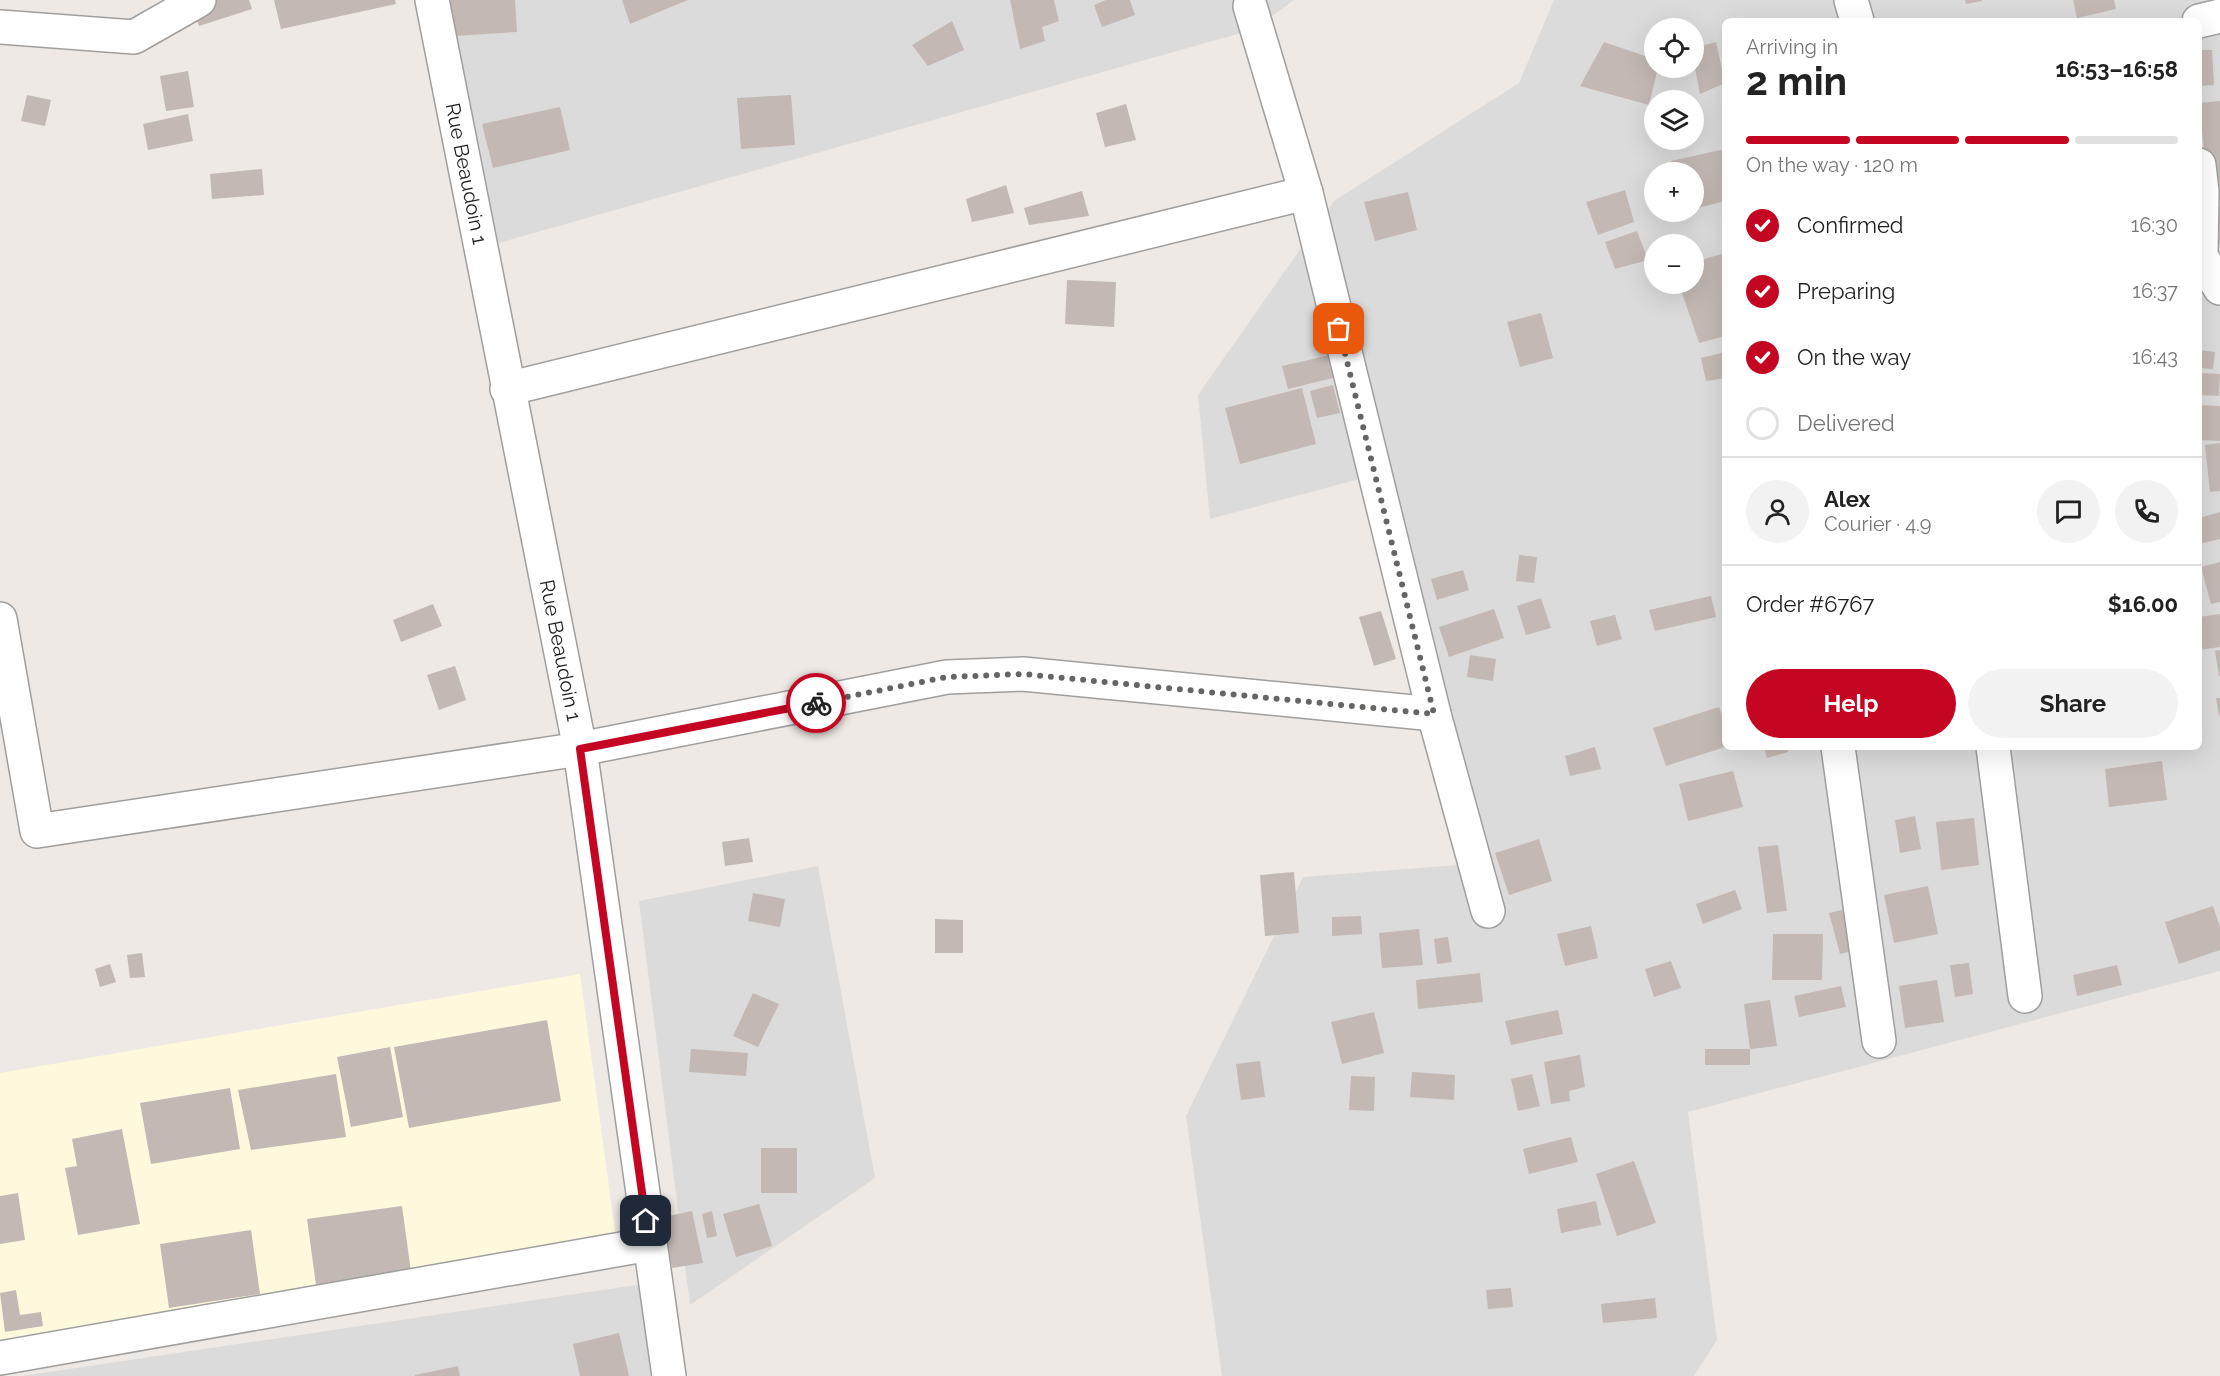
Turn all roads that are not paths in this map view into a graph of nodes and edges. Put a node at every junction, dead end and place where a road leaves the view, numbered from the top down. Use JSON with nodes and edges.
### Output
{"nodes":[{"id":1,"x":199,"y":0,"type":"edge"},
{"id":2,"x":432,"y":0,"type":"edge"},
{"id":3,"x":1851,"y":0,"type":"edge"},
{"id":4,"x":1250,"y":6,"type":"dead end"},
{"id":5,"x":2220,"y":16,"type":"edge"},
{"id":6,"x":1856,"y":18,"type":"edge"},
{"id":7,"x":2202,"y":20,"type":"edge"},
{"id":8,"x":0,"y":27,"type":"edge"},
{"id":9,"x":1306,"y":193,"type":"junction"},
{"id":10,"x":2202,"y":258,"type":"edge"},
{"id":11,"x":2220,"y":288,"type":"edge"},
{"id":12,"x":507,"y":389,"type":"junction"},
{"id":13,"x":0,"y":619,"type":"edge"},
{"id":14,"x":1434,"y":714,"type":"junction"},
{"id":15,"x":580,"y":749,"type":"junction"},
{"id":16,"x":1838,"y":750,"type":"edge"},
{"id":17,"x":1993,"y":750,"type":"edge"},
{"id":18,"x":1488,"y":911,"type":"dead end"},
{"id":19,"x":2025,"y":996,"type":"dead end"},
{"id":20,"x":1879,"y":1041,"type":"dead end"},
{"id":21,"x":650,"y":1244,"type":"junction"},
{"id":22,"x":0,"y":1358,"type":"edge"},
{"id":23,"x":669,"y":1376,"type":"edge"}],
"edges":[{"from":1,"to":8,"type":"street"},
{"from":2,"to":12,"type":"street","name":"Rue Beaudoin 1"},
{"from":3,"to":6,"type":"street"},
{"from":4,"to":9,"type":"street"},
{"from":5,"to":7,"type":"street"},
{"from":9,"to":12,"type":"street"},
{"from":9,"to":14,"type":"street"},
{"from":10,"to":11,"type":"street"},
{"from":12,"to":15,"type":"street","name":"Rue Beaudoin 1"},
{"from":13,"to":15,"type":"street"},
{"from":14,"to":15,"type":"street"},
{"from":14,"to":18,"type":"street"},
{"from":15,"to":21,"type":"street","name":"Rue Beaudoin 1"},
{"from":16,"to":20,"type":"street"},
{"from":17,"to":19,"type":"street"},
{"from":21,"to":22,"type":"street"},
{"from":21,"to":23,"type":"street","name":"Rue Beaudoin 1"}]}
